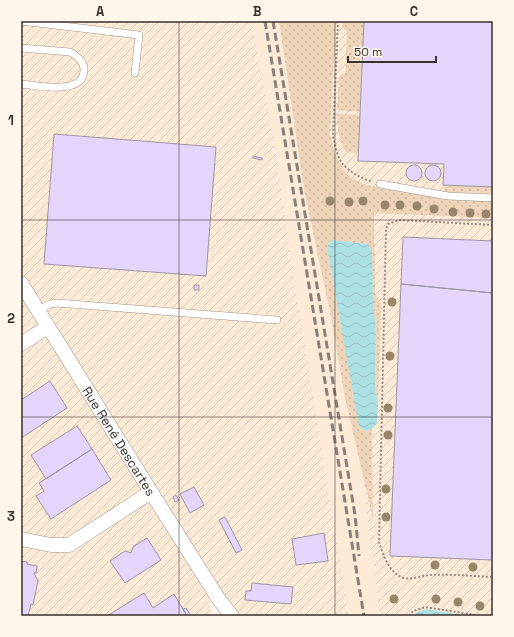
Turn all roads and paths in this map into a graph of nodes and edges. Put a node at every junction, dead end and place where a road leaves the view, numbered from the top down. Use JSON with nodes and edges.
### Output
{"nodes":[{"id":1,"x":21,"y":21,"type":"edge"},
{"id":2,"x":338,"y":21,"type":"edge"},
{"id":3,"x":21,"y":48,"type":"edge"},
{"id":4,"x":135,"y":73,"type":"dead end"},
{"id":5,"x":21,"y":84,"type":"edge"},
{"id":6,"x":380,"y":184,"type":"joint"},
{"id":7,"x":493,"y":198,"type":"edge"},
{"id":8,"x":493,"y":225,"type":"edge"},
{"id":9,"x":21,"y":283,"type":"edge"},
{"id":10,"x":38,"y":310,"type":"junction"},
{"id":11,"x":277,"y":320,"type":"dead end"},
{"id":12,"x":48,"y":327,"type":"junction"},
{"id":13,"x":21,"y":344,"type":"edge"},
{"id":14,"x":151,"y":492,"type":"junction"},
{"id":15,"x":21,"y":539,"type":"edge"},
{"id":16,"x":493,"y":577,"type":"edge"},
{"id":17,"x":218,"y":598,"type":"junction"},
{"id":18,"x":225,"y":616,"type":"edge"},
{"id":19,"x":232,"y":616,"type":"edge"},
{"id":20,"x":409,"y":616,"type":"edge"},
{"id":21,"x":482,"y":616,"type":"edge"}],
"edges":[{"from":1,"to":4,"type":"lane"},
{"from":2,"to":6,"type":"path"},
{"from":3,"to":5,"type":"lane"},
{"from":6,"to":7,"type":"lane"},
{"from":8,"to":16,"type":"path"},
{"from":9,"to":10,"type":"street","name":"Rue René Descartes"},
{"from":10,"to":11,"type":"lane"},
{"from":10,"to":12,"type":"street","name":"Rue René Descartes"},
{"from":12,"to":13,"type":"street"},
{"from":12,"to":14,"type":"street","name":"Rue René Descartes"},
{"from":14,"to":15,"type":"street"},
{"from":14,"to":17,"type":"street","name":"Rue René Descartes"},
{"from":17,"to":18,"type":"street","name":"Rue René Descartes"},
{"from":17,"to":19,"type":"street","name":"Rue René Descartes"},
{"from":20,"to":21,"type":"path"}]}
